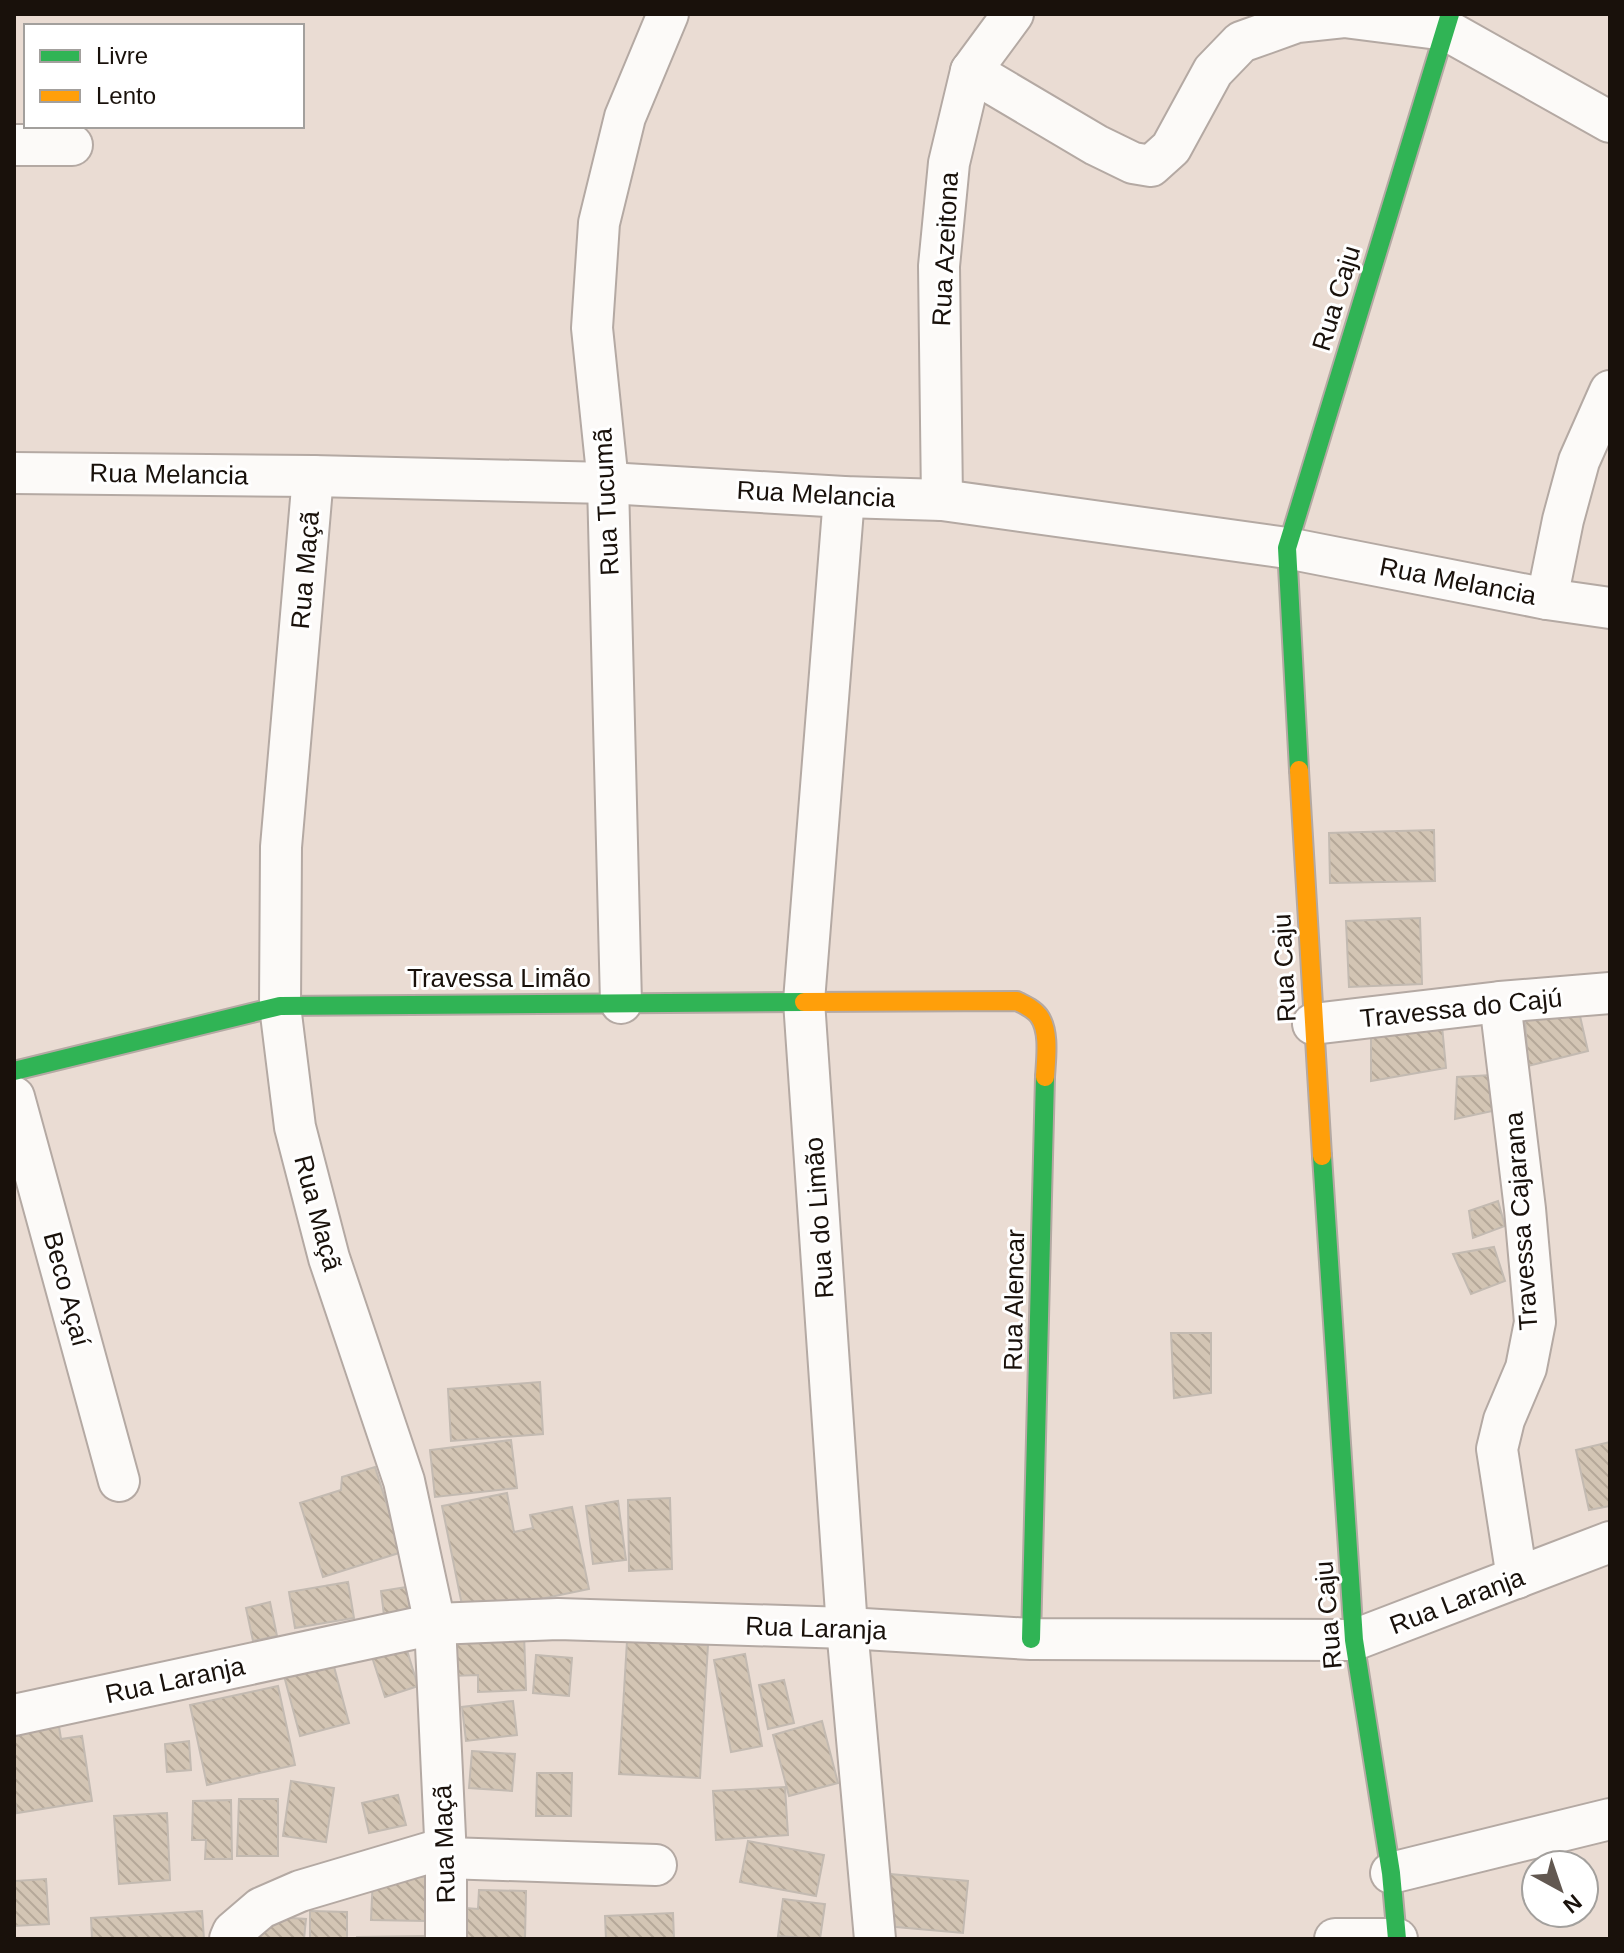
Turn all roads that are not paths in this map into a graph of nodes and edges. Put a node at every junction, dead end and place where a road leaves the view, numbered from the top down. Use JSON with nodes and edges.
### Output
{"nodes":[{"id":1,"x":668,"y":14,"type":"edge"},
{"id":2,"x":1013,"y":14,"type":"edge"},
{"id":3,"x":1448,"y":22,"type":"edge"},
{"id":4,"x":971,"y":71,"type":"junction"},
{"id":5,"x":1610,"y":122,"type":"edge"},
{"id":6,"x":14,"y":145,"type":"edge"},
{"id":7,"x":72,"y":145,"type":"dead end"},
{"id":8,"x":1610,"y":391,"type":"edge"},
{"id":9,"x":14,"y":473,"type":"edge"},
{"id":10,"x":313,"y":476,"type":"junction"},
{"id":11,"x":608,"y":483,"type":"junction"},
{"id":12,"x":844,"y":497,"type":"junction"},
{"id":13,"x":942,"y":500,"type":"junction"},
{"id":14,"x":1287,"y":548,"type":"junction"},
{"id":15,"x":1547,"y":599,"type":"junction"},
{"id":16,"x":1610,"y":608,"type":"edge"},
{"id":17,"x":1610,"y":993,"type":"edge"},
{"id":18,"x":804,"y":1001,"type":"junction"},
{"id":19,"x":992,"y":1001,"type":"joint"},
{"id":20,"x":1500,"y":1002,"type":"junction"},
{"id":21,"x":621,"y":1003,"type":"junction"},
{"id":22,"x":280,"y":1006,"type":"junction"},
{"id":23,"x":1313,"y":1024,"type":"junction"},
{"id":24,"x":14,"y":1071,"type":"edge"},
{"id":25,"x":14,"y":1097,"type":"edge"},
{"id":26,"x":119,"y":1481,"type":"dead end"},
{"id":27,"x":1610,"y":1542,"type":"edge"},
{"id":28,"x":1517,"y":1578,"type":"junction"},
{"id":29,"x":435,"y":1624,"type":"junction"},
{"id":30,"x":847,"y":1628,"type":"junction"},
{"id":31,"x":1031,"y":1639,"type":"junction"},
{"id":32,"x":1354,"y":1640,"type":"junction"},
{"id":33,"x":14,"y":1715,"type":"edge"},
{"id":34,"x":1610,"y":1819,"type":"edge"},
{"id":35,"x":445,"y":1853,"type":"junction"},
{"id":36,"x":656,"y":1865,"type":"dead end"},
{"id":37,"x":1391,"y":1873,"type":"junction"},
{"id":38,"x":230,"y":1939,"type":"edge"},
{"id":39,"x":446,"y":1939,"type":"edge"},
{"id":40,"x":875,"y":1939,"type":"edge"},
{"id":41,"x":1335,"y":1939,"type":"edge"},
{"id":42,"x":1397,"y":1939,"type":"edge"}],
"edges":[{"from":1,"to":11,"type":"street","name":"Rua Tucumã"},
{"from":2,"to":4,"type":"street","name":"Rua Azeitona"},
{"from":3,"to":4,"type":"street"},
{"from":3,"to":5,"type":"street"},
{"from":3,"to":14,"type":"street","name":"Rua Caju"},
{"from":4,"to":13,"type":"street","name":"Rua Azeitona"},
{"from":6,"to":7,"type":"street"},
{"from":8,"to":15,"type":"street"},
{"from":9,"to":10,"type":"street","name":"Rua Melancia"},
{"from":10,"to":11,"type":"street","name":"Rua Melancia"},
{"from":10,"to":22,"type":"street","name":"Rua Maçã"},
{"from":11,"to":12,"type":"street","name":"Rua Melancia"},
{"from":11,"to":21,"type":"street","name":"Rua Tucumã"},
{"from":12,"to":13,"type":"street","name":"Rua Melancia"},
{"from":12,"to":18,"type":"street","name":"Rua do Limão"},
{"from":13,"to":14,"type":"street","name":"Rua Melancia"},
{"from":14,"to":15,"type":"street","name":"Rua Melancia"},
{"from":14,"to":23,"type":"street","name":"Rua Caju"},
{"from":15,"to":16,"type":"street","name":"Rua Melancia"},
{"from":17,"to":20,"type":"street","name":"Travessa do Cajú"},
{"from":18,"to":19,"type":"street","name":"Travessa Limão"},
{"from":18,"to":21,"type":"street","name":"Travessa Limão"},
{"from":18,"to":30,"type":"street","name":"Rua do Limão"},
{"from":19,"to":31,"type":"street","name":"Rua Alencar"},
{"from":20,"to":23,"type":"street","name":"Travessa do Cajú"},
{"from":20,"to":28,"type":"street","name":"Travessa Cajarana"},
{"from":21,"to":22,"type":"street","name":"Travessa Limão"},
{"from":22,"to":24,"type":"street","name":"Travessa Limão"},
{"from":22,"to":29,"type":"street","name":"Rua Maçã"},
{"from":23,"to":32,"type":"street","name":"Rua Caju"},
{"from":25,"to":26,"type":"street","name":"Beco Açaí"},
{"from":27,"to":28,"type":"street","name":"Rua Laranja"},
{"from":28,"to":32,"type":"street","name":"Rua Laranja"},
{"from":29,"to":30,"type":"street","name":"Rua Laranja"},
{"from":29,"to":33,"type":"street","name":"Rua Laranja"},
{"from":29,"to":35,"type":"street","name":"Rua Maçã"},
{"from":30,"to":31,"type":"street","name":"Rua Laranja"},
{"from":30,"to":40,"type":"street","name":"Rua do Limão"},
{"from":31,"to":32,"type":"street","name":"Rua Laranja"},
{"from":32,"to":37,"type":"street","name":"Rua Caju"},
{"from":34,"to":37,"type":"street"},
{"from":35,"to":36,"type":"street"},
{"from":35,"to":38,"type":"street"},
{"from":35,"to":39,"type":"street","name":"Rua Maçã"},
{"from":37,"to":42,"type":"street","name":"Rua Caju"},
{"from":41,"to":42,"type":"street"}]}
